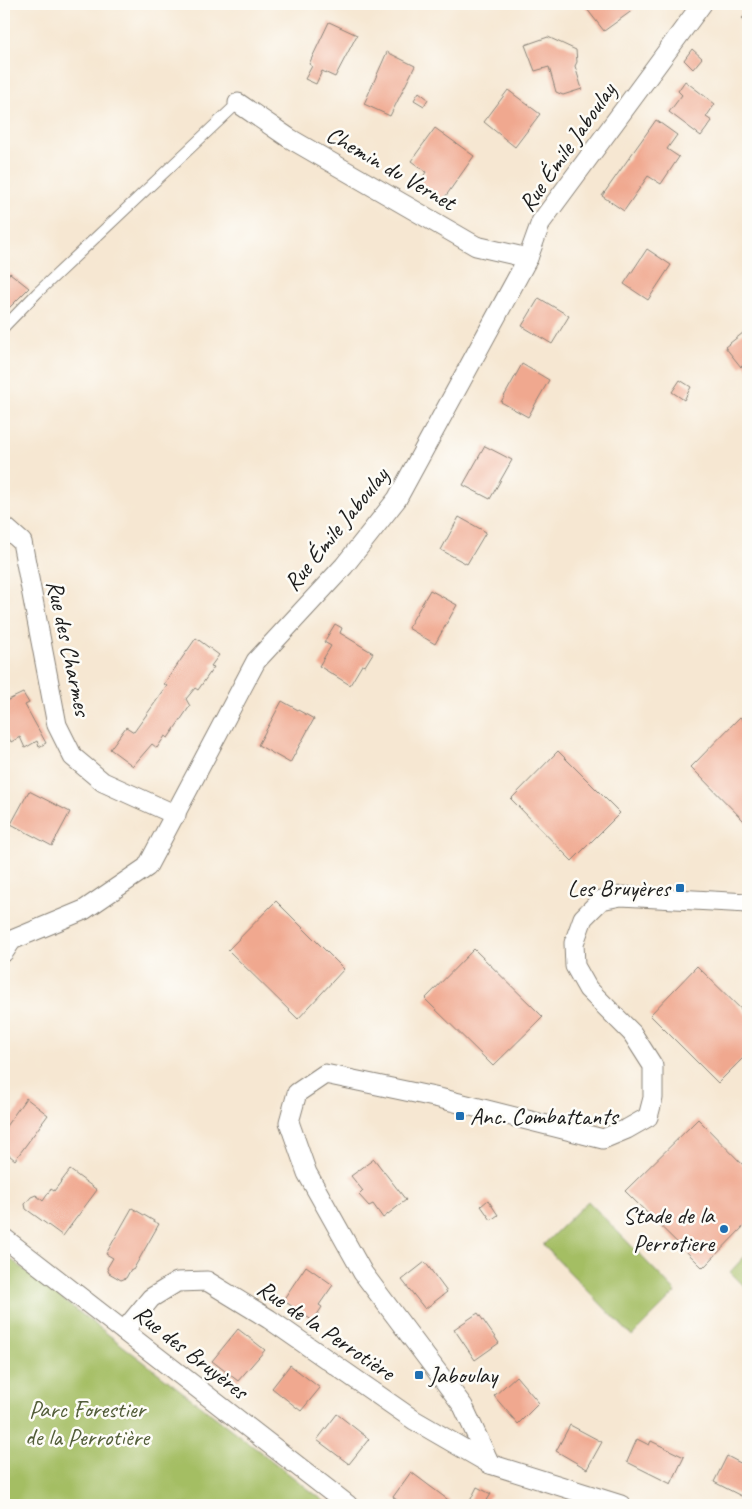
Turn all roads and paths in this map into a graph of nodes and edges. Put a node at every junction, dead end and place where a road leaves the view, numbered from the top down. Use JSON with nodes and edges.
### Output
{"nodes":[{"id":1,"x":702,"y":4,"type":"edge"},
{"id":2,"x":238,"y":103,"type":"joint"},
{"id":3,"x":528,"y":258,"type":"junction"},
{"id":4,"x":4,"y":327,"type":"edge"},
{"id":5,"x":4,"y":526,"type":"edge"},
{"id":6,"x":176,"y":815,"type":"junction"},
{"id":7,"x":748,"y":903,"type":"edge"},
{"id":8,"x":4,"y":952,"type":"edge"},
{"id":9,"x":4,"y":1238,"type":"edge"},
{"id":10,"x":124,"y":1332,"type":"junction"},
{"id":11,"x":490,"y":1464,"type":"junction"},
{"id":12,"x":348,"y":1505,"type":"edge"},
{"id":13,"x":621,"y":1505,"type":"edge"}],
"edges":[{"from":1,"to":3,"type":"street","name":"Rue Émile Jaboulay"},
{"from":2,"to":3,"type":"street","name":"Chemin du Vernet"},
{"from":2,"to":4,"type":"lane"},
{"from":3,"to":6,"type":"street","name":"Rue Émile Jaboulay"},
{"from":5,"to":6,"type":"street","name":"Rue des Charmes"},
{"from":6,"to":8,"type":"street","name":"Rue Émile Jaboulay"},
{"from":7,"to":11,"type":"street"},
{"from":9,"to":10,"type":"street","name":"Rue des Bruyères"},
{"from":10,"to":11,"type":"street","name":"Rue de la Perrotière"},
{"from":10,"to":12,"type":"street","name":"Rue des Bruyères"},
{"from":11,"to":13,"type":"street","name":"Rue de la Perrotière"}]}
